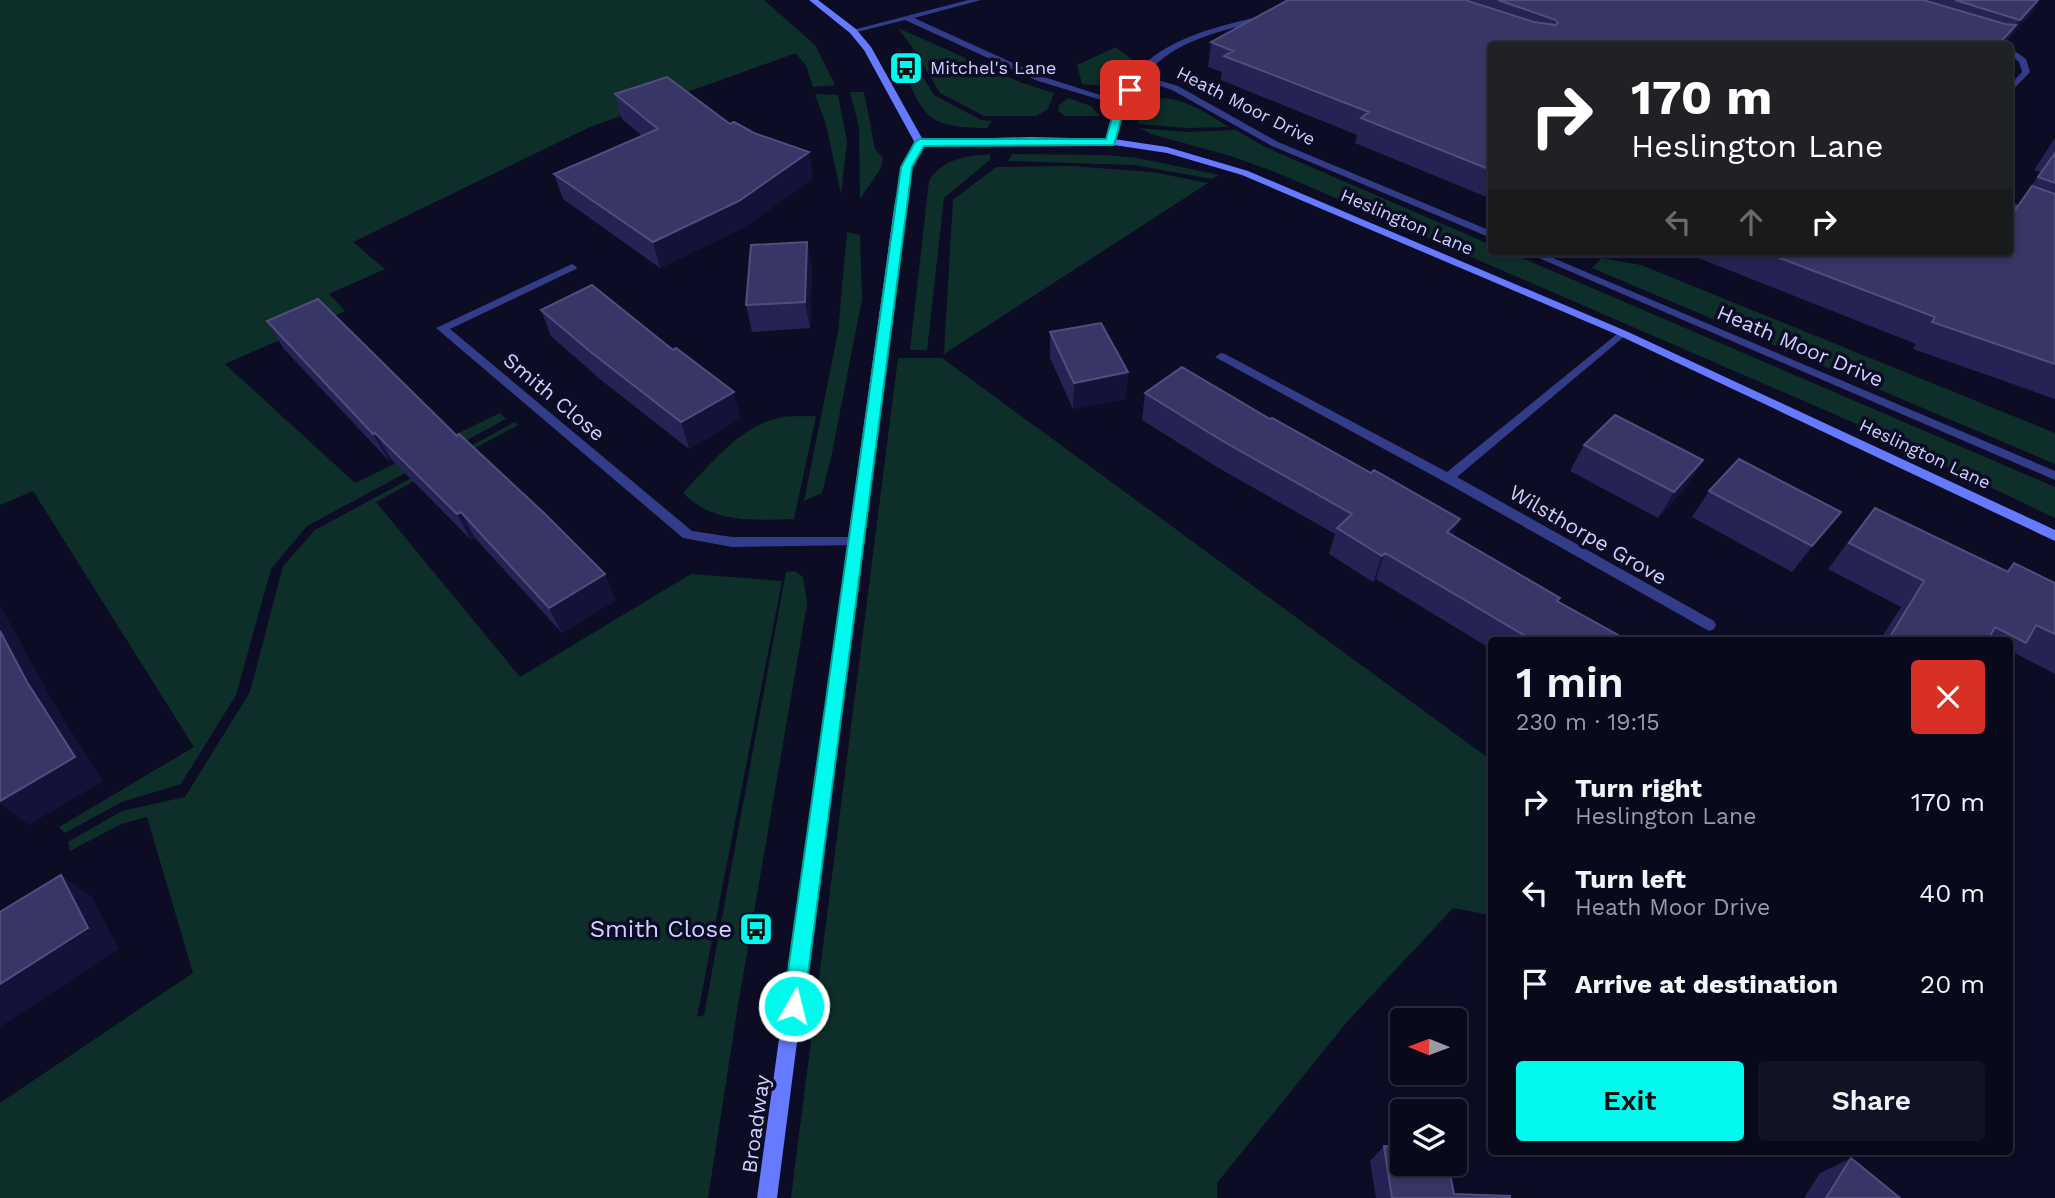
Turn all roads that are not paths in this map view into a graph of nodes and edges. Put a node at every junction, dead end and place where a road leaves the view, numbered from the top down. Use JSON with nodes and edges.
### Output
{"nodes":[{"id":1,"x":813,"y":0,"type":"edge"},
{"id":2,"x":977,"y":0,"type":"edge"},
{"id":3,"x":1274,"y":15,"type":"edge"},
{"id":4,"x":907,"y":18,"type":"junction"},
{"id":5,"x":853,"y":31,"type":"junction"},
{"id":6,"x":2013,"y":53,"type":"edge"},
{"id":7,"x":1138,"y":76,"type":"junction"},
{"id":8,"x":2013,"y":87,"type":"edge"},
{"id":9,"x":1121,"y":103,"type":"junction"},
{"id":10,"x":920,"y":142,"type":"junction"},
{"id":11,"x":1110,"y":142,"type":"junction"},
{"id":12,"x":2013,"y":206,"type":"edge"},
{"id":13,"x":2055,"y":221,"type":"edge"},
{"id":14,"x":1488,"y":235,"type":"edge"},
{"id":15,"x":1539,"y":256,"type":"edge"},
{"id":16,"x":572,"y":267,"type":"dead end"},
{"id":17,"x":1622,"y":333,"type":"junction"},
{"id":18,"x":1221,"y":357,"type":"dead end"},
{"id":19,"x":2055,"y":476,"type":"edge"},
{"id":20,"x":1448,"y":478,"type":"junction"},
{"id":21,"x":2055,"y":536,"type":"edge"},
{"id":22,"x":855,"y":542,"type":"junction"},
{"id":23,"x":1709,"y":625,"type":"dead end"},
{"id":24,"x":767,"y":1198,"type":"edge"}],
"edges":[{"from":1,"to":5,"type":"street"},
{"from":2,"to":4,"type":"street"},
{"from":3,"to":7,"type":"street","name":"Heath Moor Drive"},
{"from":4,"to":5,"type":"street"},
{"from":4,"to":9,"type":"street"},
{"from":5,"to":10,"type":"street"},
{"from":6,"to":8,"type":"street"},
{"from":7,"to":9,"type":"street","name":"Heath Moor Drive"},
{"from":7,"to":14,"type":"street","name":"Heath Moor Drive"},
{"from":9,"to":11,"type":"street","name":"Heath Moor Drive"},
{"from":10,"to":11,"type":"street","name":"Heslington Lane"},
{"from":10,"to":22,"type":"street","name":"Broadway"},
{"from":11,"to":17,"type":"street","name":"Heslington Lane"},
{"from":12,"to":13,"type":"street"},
{"from":15,"to":19,"type":"street","name":"Heath Moor Drive"},
{"from":16,"to":22,"type":"street","name":"Smith Close"},
{"from":17,"to":20,"type":"street"},
{"from":17,"to":21,"type":"street","name":"Heslington Lane"},
{"from":18,"to":20,"type":"street","name":"Wilsthorpe Grove"},
{"from":20,"to":23,"type":"street","name":"Wilsthorpe Grove"},
{"from":22,"to":24,"type":"street","name":"Broadway"}]}
